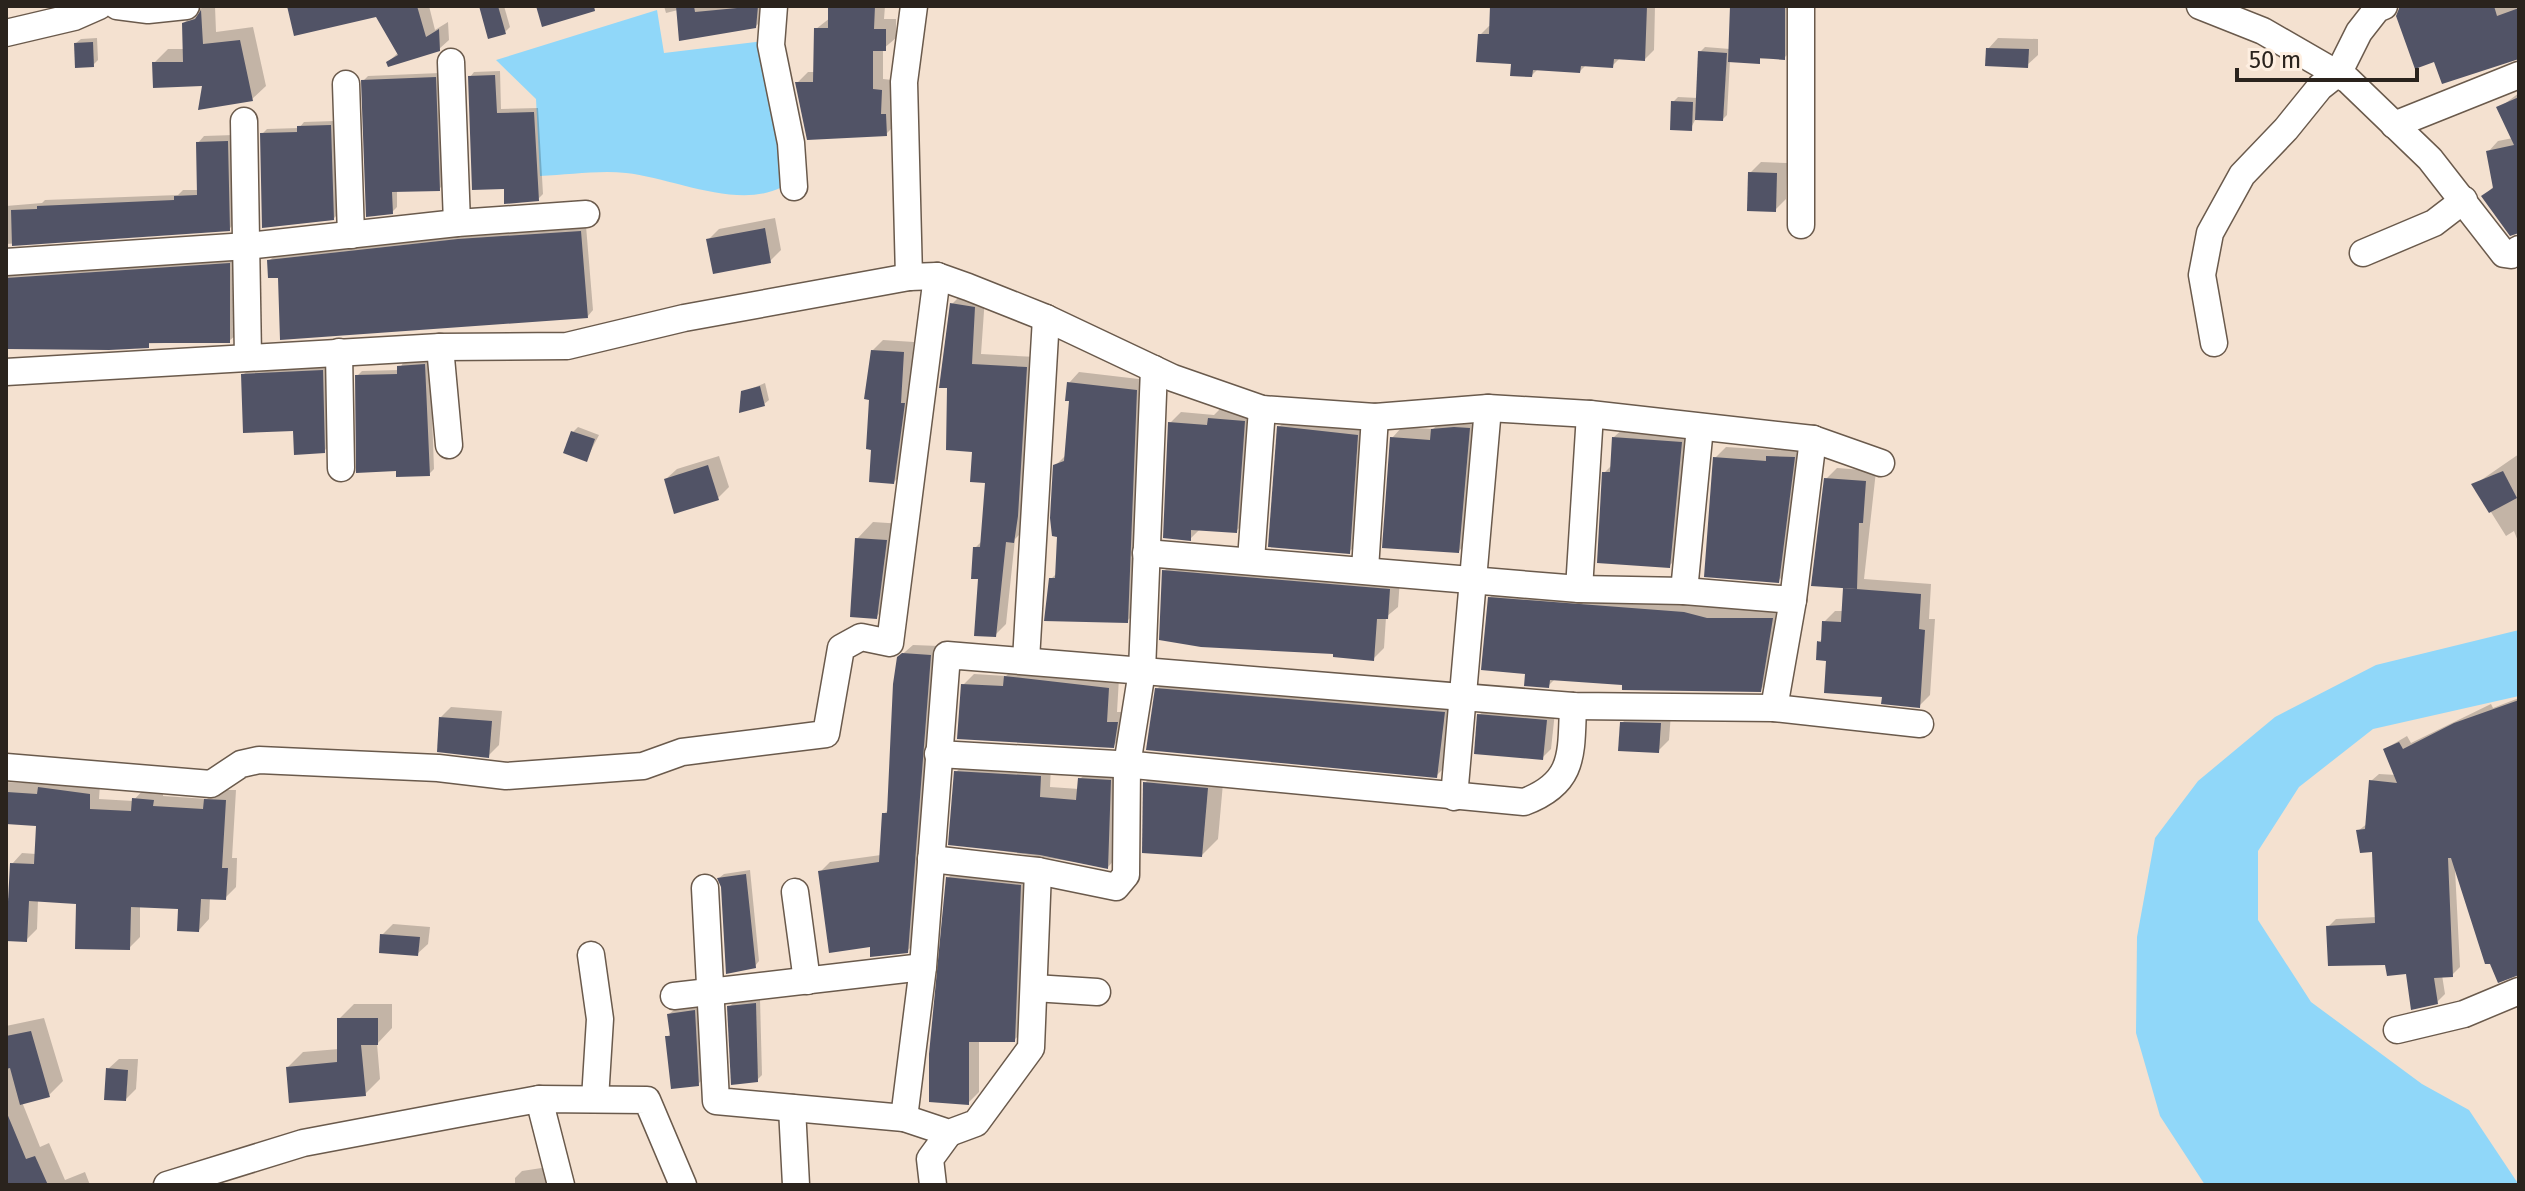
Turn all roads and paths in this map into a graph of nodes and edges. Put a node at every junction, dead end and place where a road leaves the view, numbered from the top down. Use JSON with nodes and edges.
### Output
{"nodes":[{"id":1,"x":99,"y":6,"type":"edge"},
{"id":2,"x":117,"y":6,"type":"edge"},
{"id":3,"x":186,"y":6,"type":"edge"},
{"id":4,"x":774,"y":6,"type":"edge"},
{"id":5,"x":914,"y":6,"type":"edge"},
{"id":6,"x":1801,"y":6,"type":"edge"},
{"id":7,"x":2200,"y":6,"type":"edge"},
{"id":8,"x":2384,"y":6,"type":"edge"},
{"id":9,"x":6,"y":33,"type":"edge"},
{"id":10,"x":451,"y":62,"type":"dead end"},
{"id":11,"x":2339,"y":72,"type":"junction"},
{"id":12,"x":2519,"y":75,"type":"edge"},
{"id":13,"x":346,"y":84,"type":"dead end"},
{"id":14,"x":244,"y":121,"type":"dead end"},
{"id":15,"x":2394,"y":125,"type":"junction"},
{"id":16,"x":794,"y":187,"type":"dead end"},
{"id":17,"x":2464,"y":200,"type":"junction"},
{"id":18,"x":586,"y":214,"type":"dead end"},
{"id":19,"x":457,"y":223,"type":"junction"},
{"id":20,"x":1801,"y":225,"type":"dead end"},
{"id":21,"x":351,"y":235,"type":"junction"},
{"id":22,"x":247,"y":246,"type":"junction"},
{"id":23,"x":2519,"y":249,"type":"edge"},
{"id":24,"x":2363,"y":253,"type":"dead end"},
{"id":25,"x":6,"y":262,"type":"edge"},
{"id":26,"x":937,"y":276,"type":"junction"},
{"id":27,"x":909,"y":277,"type":"junction"},
{"id":28,"x":1046,"y":318,"type":"junction"},
{"id":29,"x":2214,"y":343,"type":"dead end"},
{"id":30,"x":440,"y":347,"type":"junction"},
{"id":31,"x":339,"y":352,"type":"junction"},
{"id":32,"x":248,"y":357,"type":"junction"},
{"id":33,"x":1154,"y":369,"type":"junction"},
{"id":34,"x":6,"y":372,"type":"edge"},
{"id":35,"x":1488,"y":408,"type":"junction"},
{"id":36,"x":1262,"y":409,"type":"junction"},
{"id":37,"x":1590,"y":414,"type":"junction"},
{"id":38,"x":1375,"y":417,"type":"junction"},
{"id":39,"x":1700,"y":427,"type":"junction"},
{"id":40,"x":1813,"y":439,"type":"junction"},
{"id":41,"x":449,"y":445,"type":"dead end"},
{"id":42,"x":1881,"y":463,"type":"dead end"},
{"id":43,"x":341,"y":468,"type":"dead end"},
{"id":44,"x":1146,"y":553,"type":"junction"},
{"id":45,"x":1251,"y":560,"type":"junction"},
{"id":46,"x":1365,"y":569,"type":"junction"},
{"id":47,"x":1472,"y":581,"type":"junction"},
{"id":48,"x":1579,"y":589,"type":"junction"},
{"id":49,"x":1684,"y":591,"type":"junction"},
{"id":50,"x":1793,"y":600,"type":"junction"},
{"id":51,"x":1026,"y":660,"type":"junction"},
{"id":52,"x":1142,"y":671,"type":"junction"},
{"id":53,"x":1465,"y":697,"type":"junction"},
{"id":54,"x":1573,"y":706,"type":"junction"},
{"id":55,"x":1774,"y":708,"type":"junction"},
{"id":56,"x":1920,"y":724,"type":"dead end"},
{"id":57,"x":938,"y":754,"type":"junction"},
{"id":58,"x":1127,"y":765,"type":"junction"},
{"id":59,"x":6,"y":767,"type":"edge"},
{"id":60,"x":1454,"y":797,"type":"junction"},
{"id":61,"x":931,"y":859,"type":"junction"},
{"id":62,"x":1038,"y":871,"type":"junction"},
{"id":63,"x":705,"y":888,"type":"dead end"},
{"id":64,"x":795,"y":892,"type":"dead end"},
{"id":65,"x":591,"y":955,"type":"dead end"},
{"id":66,"x":923,"y":967,"type":"junction"},
{"id":67,"x":807,"y":981,"type":"junction"},
{"id":68,"x":1034,"y":988,"type":"junction"},
{"id":69,"x":2519,"y":991,"type":"edge"},
{"id":70,"x":713,"y":992,"type":"junction"},
{"id":71,"x":1097,"y":992,"type":"dead end"},
{"id":72,"x":674,"y":996,"type":"dead end"},
{"id":73,"x":2397,"y":1030,"type":"dead end"},
{"id":74,"x":539,"y":1099,"type":"junction"},
{"id":75,"x":595,"y":1099,"type":"junction"},
{"id":76,"x":792,"y":1108,"type":"junction"},
{"id":77,"x":904,"y":1118,"type":"junction"},
{"id":78,"x":949,"y":1133,"type":"junction"},
{"id":79,"x":167,"y":1185,"type":"edge"},
{"id":80,"x":561,"y":1185,"type":"edge"},
{"id":81,"x":683,"y":1185,"type":"edge"},
{"id":82,"x":796,"y":1185,"type":"edge"},
{"id":83,"x":933,"y":1185,"type":"edge"}],
"edges":[{"from":1,"to":9,"type":"street"},
{"from":2,"to":3,"type":"street"},
{"from":4,"to":16,"type":"street"},
{"from":5,"to":27,"type":"street"},
{"from":6,"to":20,"type":"street"},
{"from":7,"to":11,"type":"street"},
{"from":8,"to":11,"type":"street"},
{"from":10,"to":19,"type":"street"},
{"from":11,"to":15,"type":"street"},
{"from":11,"to":29,"type":"street"},
{"from":12,"to":15,"type":"street"},
{"from":13,"to":21,"type":"street"},
{"from":14,"to":22,"type":"street"},
{"from":15,"to":17,"type":"street"},
{"from":17,"to":23,"type":"street"},
{"from":17,"to":24,"type":"street"},
{"from":18,"to":19,"type":"street"},
{"from":19,"to":21,"type":"street"},
{"from":21,"to":22,"type":"street"},
{"from":22,"to":25,"type":"street"},
{"from":22,"to":32,"type":"street"},
{"from":26,"to":27,"type":"street"},
{"from":26,"to":28,"type":"street"},
{"from":26,"to":59,"type":"street"},
{"from":27,"to":30,"type":"street"},
{"from":28,"to":33,"type":"street"},
{"from":28,"to":51,"type":"street"},
{"from":30,"to":31,"type":"street"},
{"from":30,"to":41,"type":"street"},
{"from":31,"to":32,"type":"street"},
{"from":31,"to":43,"type":"street"},
{"from":32,"to":34,"type":"street"},
{"from":33,"to":36,"type":"street"},
{"from":33,"to":44,"type":"street"},
{"from":35,"to":37,"type":"street"},
{"from":35,"to":38,"type":"street"},
{"from":35,"to":47,"type":"street"},
{"from":36,"to":38,"type":"street"},
{"from":36,"to":45,"type":"street"},
{"from":37,"to":39,"type":"street"},
{"from":37,"to":48,"type":"street"},
{"from":38,"to":46,"type":"street"},
{"from":39,"to":40,"type":"street"},
{"from":39,"to":49,"type":"street"},
{"from":40,"to":42,"type":"street"},
{"from":40,"to":50,"type":"street"},
{"from":44,"to":45,"type":"street"},
{"from":44,"to":52,"type":"street"},
{"from":45,"to":46,"type":"street"},
{"from":46,"to":47,"type":"street"},
{"from":47,"to":48,"type":"street"},
{"from":47,"to":53,"type":"street"},
{"from":48,"to":49,"type":"street"},
{"from":49,"to":50,"type":"street"},
{"from":50,"to":55,"type":"street"},
{"from":51,"to":52,"type":"street"},
{"from":51,"to":57,"type":"street"},
{"from":52,"to":53,"type":"street"},
{"from":52,"to":58,"type":"street"},
{"from":53,"to":54,"type":"street"},
{"from":53,"to":60,"type":"street"},
{"from":54,"to":55,"type":"street"},
{"from":54,"to":60,"type":"street"},
{"from":55,"to":56,"type":"street"},
{"from":57,"to":58,"type":"street"},
{"from":57,"to":61,"type":"street"},
{"from":58,"to":60,"type":"street"},
{"from":58,"to":62,"type":"street"},
{"from":61,"to":62,"type":"street"},
{"from":61,"to":66,"type":"street"},
{"from":62,"to":68,"type":"street"},
{"from":63,"to":70,"type":"street"},
{"from":64,"to":67,"type":"street"},
{"from":65,"to":75,"type":"street"},
{"from":66,"to":67,"type":"street"},
{"from":66,"to":77,"type":"street"},
{"from":67,"to":70,"type":"street"},
{"from":68,"to":71,"type":"street"},
{"from":68,"to":78,"type":"street"},
{"from":69,"to":73,"type":"street"},
{"from":70,"to":72,"type":"street"},
{"from":70,"to":76,"type":"street"},
{"from":74,"to":75,"type":"street"},
{"from":74,"to":79,"type":"street"},
{"from":74,"to":80,"type":"street"},
{"from":75,"to":81,"type":"street"},
{"from":76,"to":77,"type":"street"},
{"from":76,"to":82,"type":"street"},
{"from":77,"to":78,"type":"street"},
{"from":78,"to":83,"type":"street"}]}
